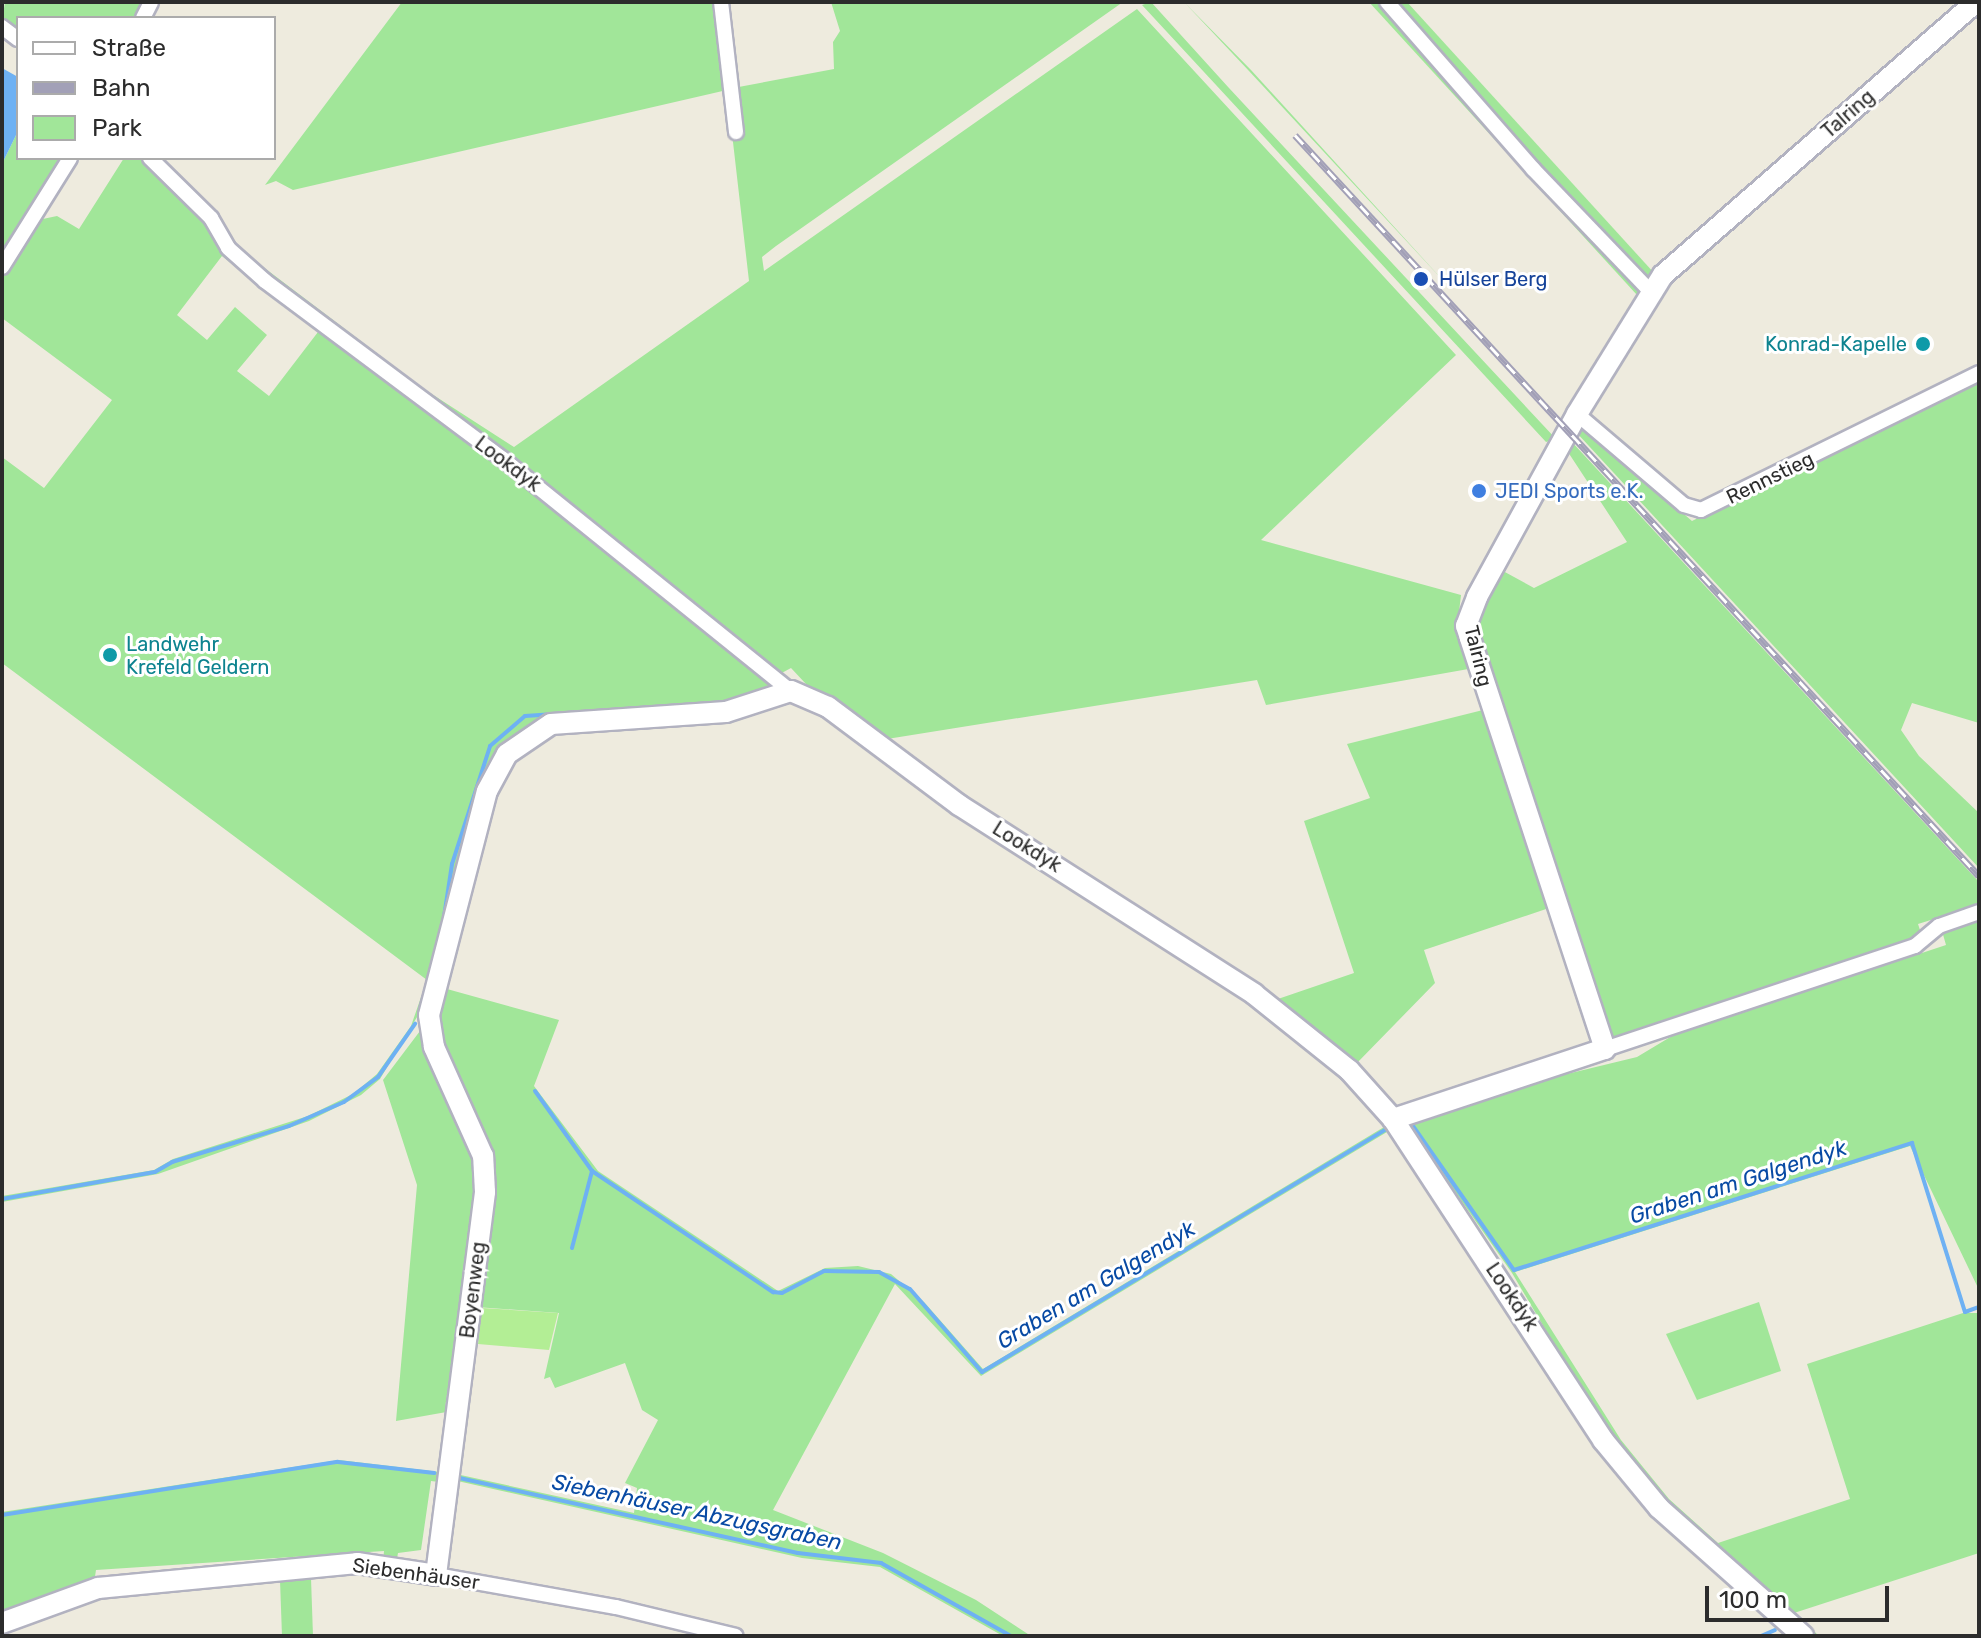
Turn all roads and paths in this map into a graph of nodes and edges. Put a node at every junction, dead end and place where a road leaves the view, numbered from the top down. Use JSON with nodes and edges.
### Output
{"nodes":[{"id":1,"x":721,"y":2,"type":"edge"},
{"id":2,"x":1387,"y":2,"type":"edge"},
{"id":3,"x":1976,"y":2,"type":"edge"},
{"id":4,"x":736,"y":132,"type":"dead end"},
{"id":5,"x":69,"y":160,"type":"edge"},
{"id":6,"x":152,"y":160,"type":"edge"},
{"id":7,"x":2,"y":267,"type":"edge"},
{"id":8,"x":1650,"y":291,"type":"junction"},
{"id":9,"x":1979,"y":373,"type":"edge"},
{"id":10,"x":1577,"y":414,"type":"junction"},
{"id":11,"x":791,"y":691,"type":"junction"},
{"id":12,"x":1979,"y":912,"type":"edge"},
{"id":13,"x":1605,"y":1049,"type":"junction"},
{"id":14,"x":1393,"y":1119,"type":"junction"},
{"id":15,"x":436,"y":1575,"type":"junction"},
{"id":16,"x":2,"y":1623,"type":"edge"},
{"id":17,"x":736,"y":1636,"type":"edge"},
{"id":18,"x":1803,"y":1636,"type":"edge"}],
"edges":[{"from":1,"to":4,"type":"street"},
{"from":2,"to":8,"type":"street"},
{"from":3,"to":8,"type":"street","name":"Talring"},
{"from":5,"to":7,"type":"street"},
{"from":6,"to":11,"type":"street","name":"Lookdyk"},
{"from":8,"to":10,"type":"street","name":"Talring"},
{"from":9,"to":10,"type":"street","name":"Rennstieg"},
{"from":10,"to":13,"type":"street","name":"Talring"},
{"from":11,"to":14,"type":"street","name":"Lookdyk"},
{"from":11,"to":15,"type":"street","name":"Boyenweg"},
{"from":12,"to":13,"type":"street"},
{"from":13,"to":14,"type":"street"},
{"from":14,"to":18,"type":"street","name":"Lookdyk"},
{"from":15,"to":16,"type":"street","name":"Siebenhäuser"},
{"from":15,"to":17,"type":"street","name":"Siebenhäuser"}]}
